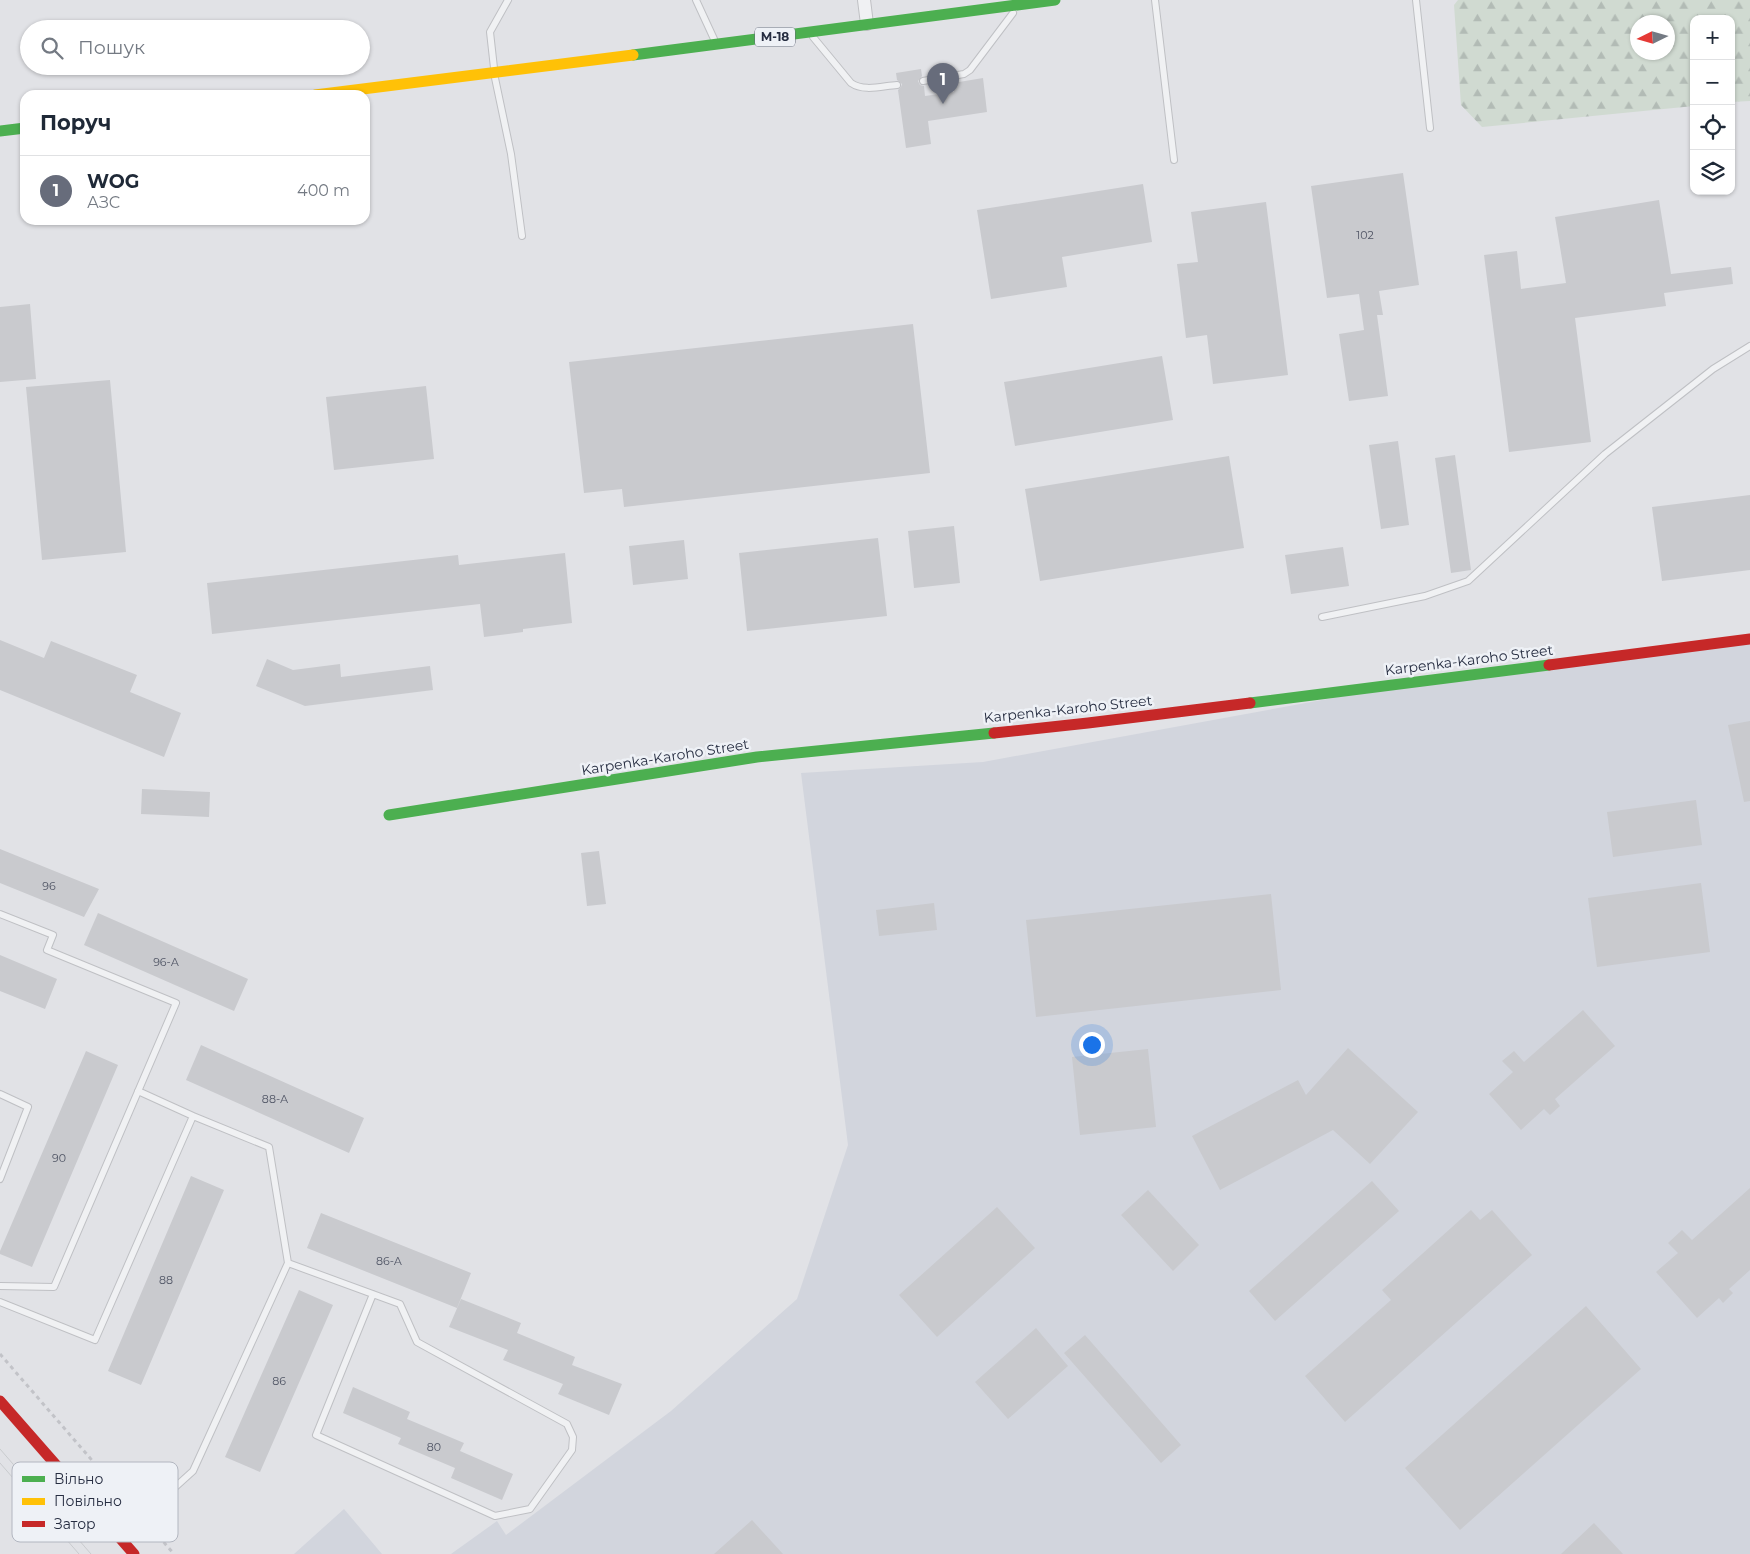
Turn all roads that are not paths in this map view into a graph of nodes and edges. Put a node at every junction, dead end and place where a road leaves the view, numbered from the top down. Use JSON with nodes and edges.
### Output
{"nodes":[{"id":1,"x":508,"y":0,"type":"edge"},
{"id":2,"x":696,"y":0,"type":"edge"},
{"id":3,"x":864,"y":0,"type":"edge"},
{"id":4,"x":1055,"y":0,"type":"edge"},
{"id":5,"x":1155,"y":0,"type":"edge"},
{"id":6,"x":1416,"y":0,"type":"edge"},
{"id":7,"x":1019,"y":5,"type":"junction"},
{"id":8,"x":867,"y":24,"type":"junction"},
{"id":9,"x":810,"y":32,"type":"junction"},
{"id":10,"x":716,"y":45,"type":"junction"},
{"id":11,"x":494,"y":73,"type":"junction"},
{"id":12,"x":923,"y":81,"type":"dead end"},
{"id":13,"x":898,"y":84,"type":"dead end"},
{"id":14,"x":356,"y":90,"type":"edge"},
{"id":15,"x":1430,"y":128,"type":"dead end"},
{"id":16,"x":20,"y":129,"type":"edge"},
{"id":17,"x":0,"y":131,"type":"edge"},
{"id":18,"x":1174,"y":160,"type":"dead end"},
{"id":19,"x":522,"y":236,"type":"dead end"},
{"id":20,"x":1750,"y":346,"type":"edge"},
{"id":21,"x":1322,"y":617,"type":"dead end"},
{"id":22,"x":1750,"y":640,"type":"edge"},
{"id":23,"x":389,"y":814,"type":"dead end"},
{"id":24,"x":0,"y":914,"type":"edge"},
{"id":25,"x":138,"y":1091,"type":"junction"},
{"id":26,"x":0,"y":1094,"type":"edge"},
{"id":27,"x":193,"y":1116,"type":"junction"},
{"id":28,"x":0,"y":1179,"type":"edge"},
{"id":29,"x":288,"y":1262,"type":"junction"},
{"id":30,"x":0,"y":1286,"type":"edge"},
{"id":31,"x":373,"y":1294,"type":"junction"},
{"id":32,"x":0,"y":1302,"type":"edge"},
{"id":33,"x":0,"y":1401,"type":"edge"},
{"id":34,"x":53,"y":1462,"type":"edge"},
{"id":35,"x":178,"y":1485,"type":"edge"},
{"id":36,"x":123,"y":1542,"type":"edge"},
{"id":37,"x":134,"y":1554,"type":"edge"}],
"edges":[{"from":1,"to":11,"type":"lane"},
{"from":2,"to":10,"type":"lane"},
{"from":3,"to":8,"type":"street"},
{"from":4,"to":7,"type":"main road","number":"М-18"},
{"from":5,"to":18,"type":"lane"},
{"from":6,"to":15,"type":"lane"},
{"from":7,"to":8,"type":"main road","number":"М-18"},
{"from":7,"to":12,"type":"lane"},
{"from":8,"to":9,"type":"main road","number":"М-18"},
{"from":9,"to":10,"type":"main road","number":"М-18"},
{"from":9,"to":13,"type":"lane"},
{"from":10,"to":11,"type":"main road","number":"М-18"},
{"from":11,"to":14,"type":"main road","number":"М-18"},
{"from":11,"to":19,"type":"lane"},
{"from":16,"to":17,"type":"main road"},
{"from":20,"to":21,"type":"lane"},
{"from":22,"to":23,"type":"main road","name":"Karpenka-Karoho Street"},
{"from":24,"to":25,"type":"lane"},
{"from":25,"to":27,"type":"lane"},
{"from":25,"to":30,"type":"lane"},
{"from":26,"to":28,"type":"lane"},
{"from":27,"to":29,"type":"lane"},
{"from":27,"to":32,"type":"lane"},
{"from":29,"to":31,"type":"lane"},
{"from":29,"to":35,"type":"lane"},
{"from":31,"to":31,"type":"lane"},
{"from":33,"to":34,"type":"main road"},
{"from":36,"to":37,"type":"main road"}]}
